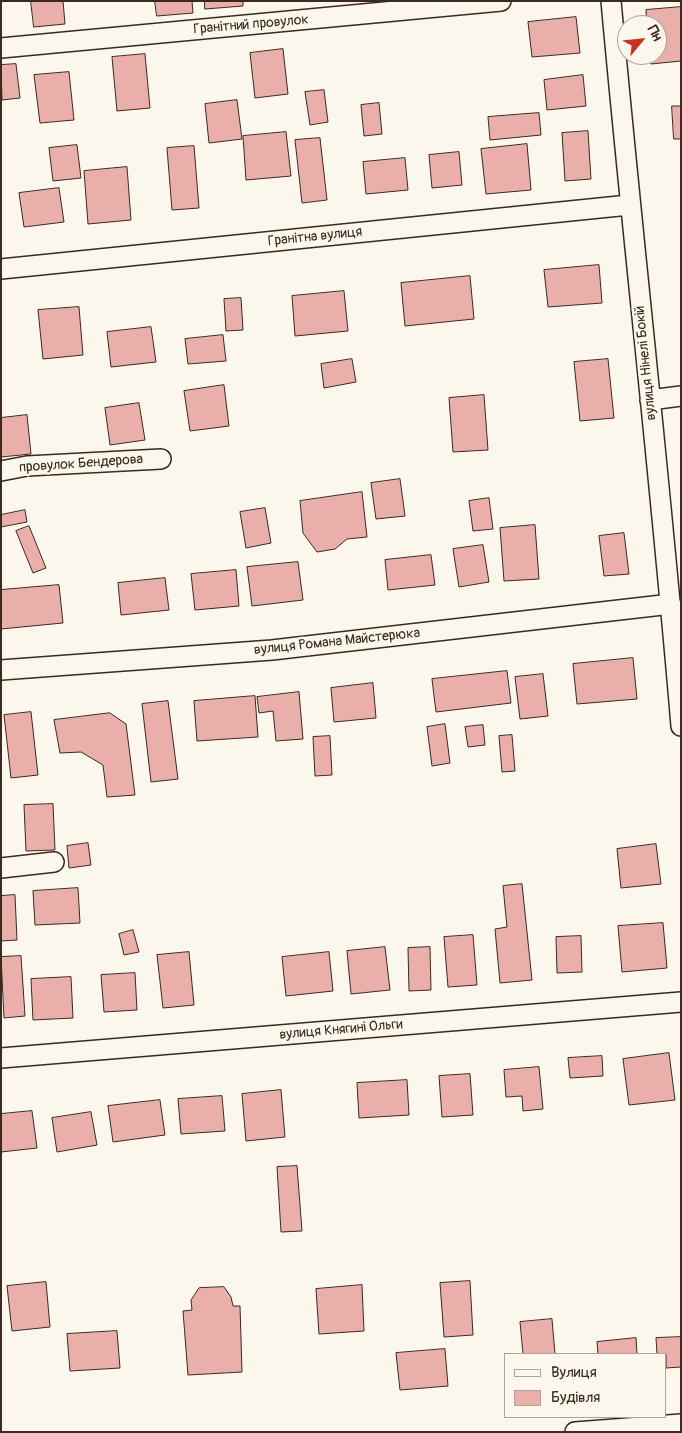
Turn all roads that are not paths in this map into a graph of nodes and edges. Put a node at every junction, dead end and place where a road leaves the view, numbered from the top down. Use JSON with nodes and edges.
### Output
{"nodes":[{"id":1,"x":501,"y":1,"type":"edge"},
{"id":2,"x":611,"y":1,"type":"edge"},
{"id":3,"x":1,"y":48,"type":"edge"},
{"id":4,"x":629,"y":205,"type":"junction"},
{"id":5,"x":1,"y":269,"type":"edge"},
{"id":6,"x":681,"y":396,"type":"edge"},
{"id":7,"x":650,"y":400,"type":"junction"},
{"id":8,"x":161,"y":459,"type":"dead end"},
{"id":9,"x":1,"y":471,"type":"edge"},
{"id":10,"x":671,"y":604,"type":"junction"},
{"id":11,"x":1,"y":670,"type":"edge"},
{"id":12,"x":681,"y":726,"type":"edge"},
{"id":13,"x":54,"y":862,"type":"dead end"},
{"id":14,"x":1,"y":868,"type":"edge"},
{"id":15,"x":681,"y":1002,"type":"edge"},
{"id":16,"x":1,"y":1058,"type":"edge"},
{"id":17,"x":681,"y":1424,"type":"edge"},
{"id":18,"x":575,"y":1432,"type":"edge"}],
"edges":[{"from":1,"to":3,"type":"street","name":"Гранітний провулок"},
{"from":2,"to":4,"type":"street","name":"вулиця Нінелі Бокій"},
{"from":4,"to":5,"type":"street","name":"Гранітна вулиця"},
{"from":4,"to":7,"type":"street","name":"вулиця Нінелі Бокій"},
{"from":6,"to":7,"type":"street"},
{"from":7,"to":10,"type":"street","name":"вулиця Нінелі Бокій"},
{"from":8,"to":9,"type":"street","name":"провулок Бендерова"},
{"from":10,"to":11,"type":"street","name":"вулиця Романа Майстерюка"},
{"from":10,"to":12,"type":"street","name":"вулиця Нінелі Бокій"},
{"from":13,"to":14,"type":"street"},
{"from":15,"to":16,"type":"street","name":"вулиця Княгині Ольги"},
{"from":17,"to":18,"type":"street"}]}
